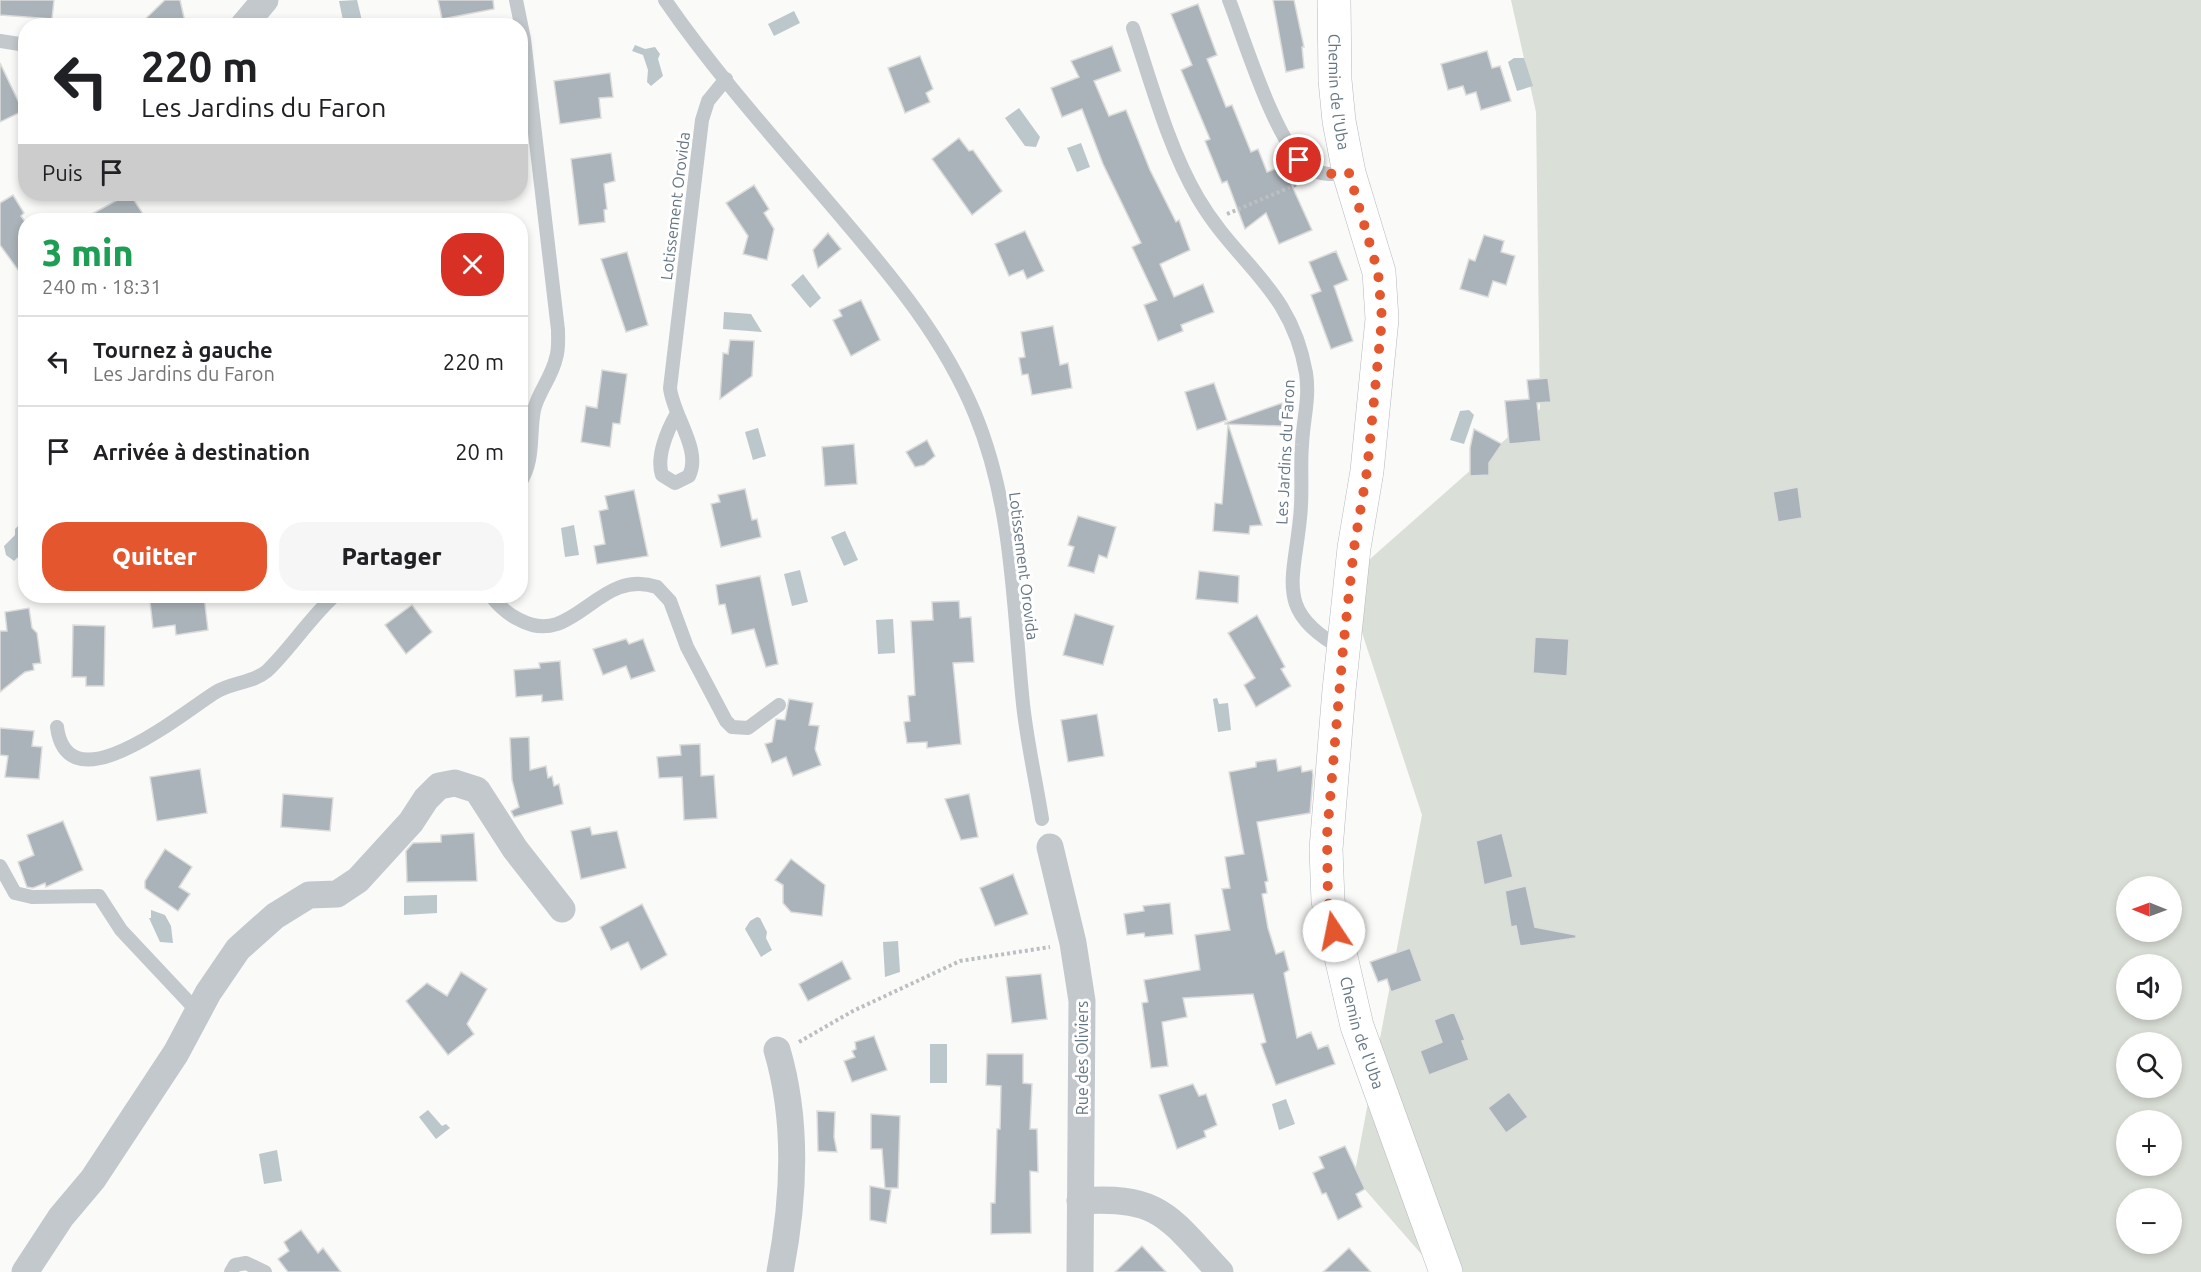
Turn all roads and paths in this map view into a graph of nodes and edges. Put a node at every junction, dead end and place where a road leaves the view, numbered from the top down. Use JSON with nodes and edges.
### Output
{"nodes":[{"id":1,"x":265,"y":0,"type":"edge"},
{"id":2,"x":516,"y":0,"type":"edge"},
{"id":3,"x":665,"y":0,"type":"edge"},
{"id":4,"x":1229,"y":0,"type":"edge"},
{"id":5,"x":1334,"y":0,"type":"edge"},
{"id":6,"x":250,"y":18,"type":"edge"},
{"id":7,"x":520,"y":18,"type":"edge"},
{"id":8,"x":1133,"y":28,"type":"dead end"},
{"id":9,"x":0,"y":41,"type":"edge"},
{"id":10,"x":18,"y":44,"type":"edge"},
{"id":11,"x":528,"y":73,"type":"edge"},
{"id":12,"x":726,"y":79,"type":"junction"},
{"id":13,"x":1311,"y":169,"type":"junction"},
{"id":14,"x":1349,"y":173,"type":"junction"},
{"id":15,"x":1213,"y":220,"type":"junction"},
{"id":16,"x":676,"y":415,"type":"dead end"},
{"id":17,"x":528,"y":466,"type":"edge"},
{"id":18,"x":326,"y":603,"type":"edge"},
{"id":19,"x":499,"y":603,"type":"edge"},
{"id":20,"x":1343,"y":649,"type":"junction"},
{"id":21,"x":779,"y":705,"type":"dead end"},
{"id":22,"x":57,"y":728,"type":"dead end"},
{"id":23,"x":1042,"y":819,"type":"dead end"},
{"id":24,"x":1050,"y":847,"type":"dead end"},
{"id":25,"x":0,"y":866,"type":"edge"},
{"id":26,"x":562,"y":909,"type":"dead end"},
{"id":27,"x":1073,"y":943,"type":"junction"},
{"id":28,"x":198,"y":1011,"type":"junction"},
{"id":29,"x":777,"y":1053,"type":"joint"},
{"id":30,"x":1080,"y":1201,"type":"junction"},
{"id":31,"x":25,"y":1272,"type":"edge"},
{"id":32,"x":231,"y":1272,"type":"edge"},
{"id":33,"x":265,"y":1272,"type":"edge"},
{"id":34,"x":780,"y":1272,"type":"edge"},
{"id":35,"x":1080,"y":1272,"type":"edge"},
{"id":36,"x":1220,"y":1272,"type":"edge"},
{"id":37,"x":1446,"y":1272,"type":"edge"}],
"edges":[{"from":1,"to":6,"type":"street"},
{"from":2,"to":7,"type":"lane"},
{"from":3,"to":12,"type":"lane","name":"Lotissement Orovida"},
{"from":4,"to":13,"type":"lane"},
{"from":5,"to":14,"type":"street","name":"Chemin de l'Uba"},
{"from":8,"to":15,"type":"lane","name":"Les Jardins du Faron"},
{"from":9,"to":10,"type":"lane"},
{"from":11,"to":17,"type":"lane"},
{"from":12,"to":16,"type":"lane","name":"Lotissement Orovida"},
{"from":12,"to":23,"type":"lane","name":"Lotissement Orovida"},
{"from":13,"to":14,"type":"lane"},
{"from":13,"to":15,"type":"path"},
{"from":14,"to":20,"type":"street","name":"Chemin de l'Uba"},
{"from":15,"to":20,"type":"lane","name":"Les Jardins du Faron"},
{"from":18,"to":22,"type":"lane"},
{"from":19,"to":21,"type":"lane"},
{"from":20,"to":37,"type":"street","name":"Chemin de l'Uba"},
{"from":24,"to":27,"type":"street","name":"Rue des Oliviers"},
{"from":25,"to":28,"type":"lane"},
{"from":26,"to":28,"type":"street"},
{"from":27,"to":29,"type":"path"},
{"from":27,"to":30,"type":"street","name":"Rue des Oliviers"},
{"from":28,"to":31,"type":"street"},
{"from":29,"to":34,"type":"street"},
{"from":30,"to":35,"type":"street","name":"Rue des Oliviers"},
{"from":30,"to":36,"type":"street"},
{"from":32,"to":33,"type":"lane"}]}
